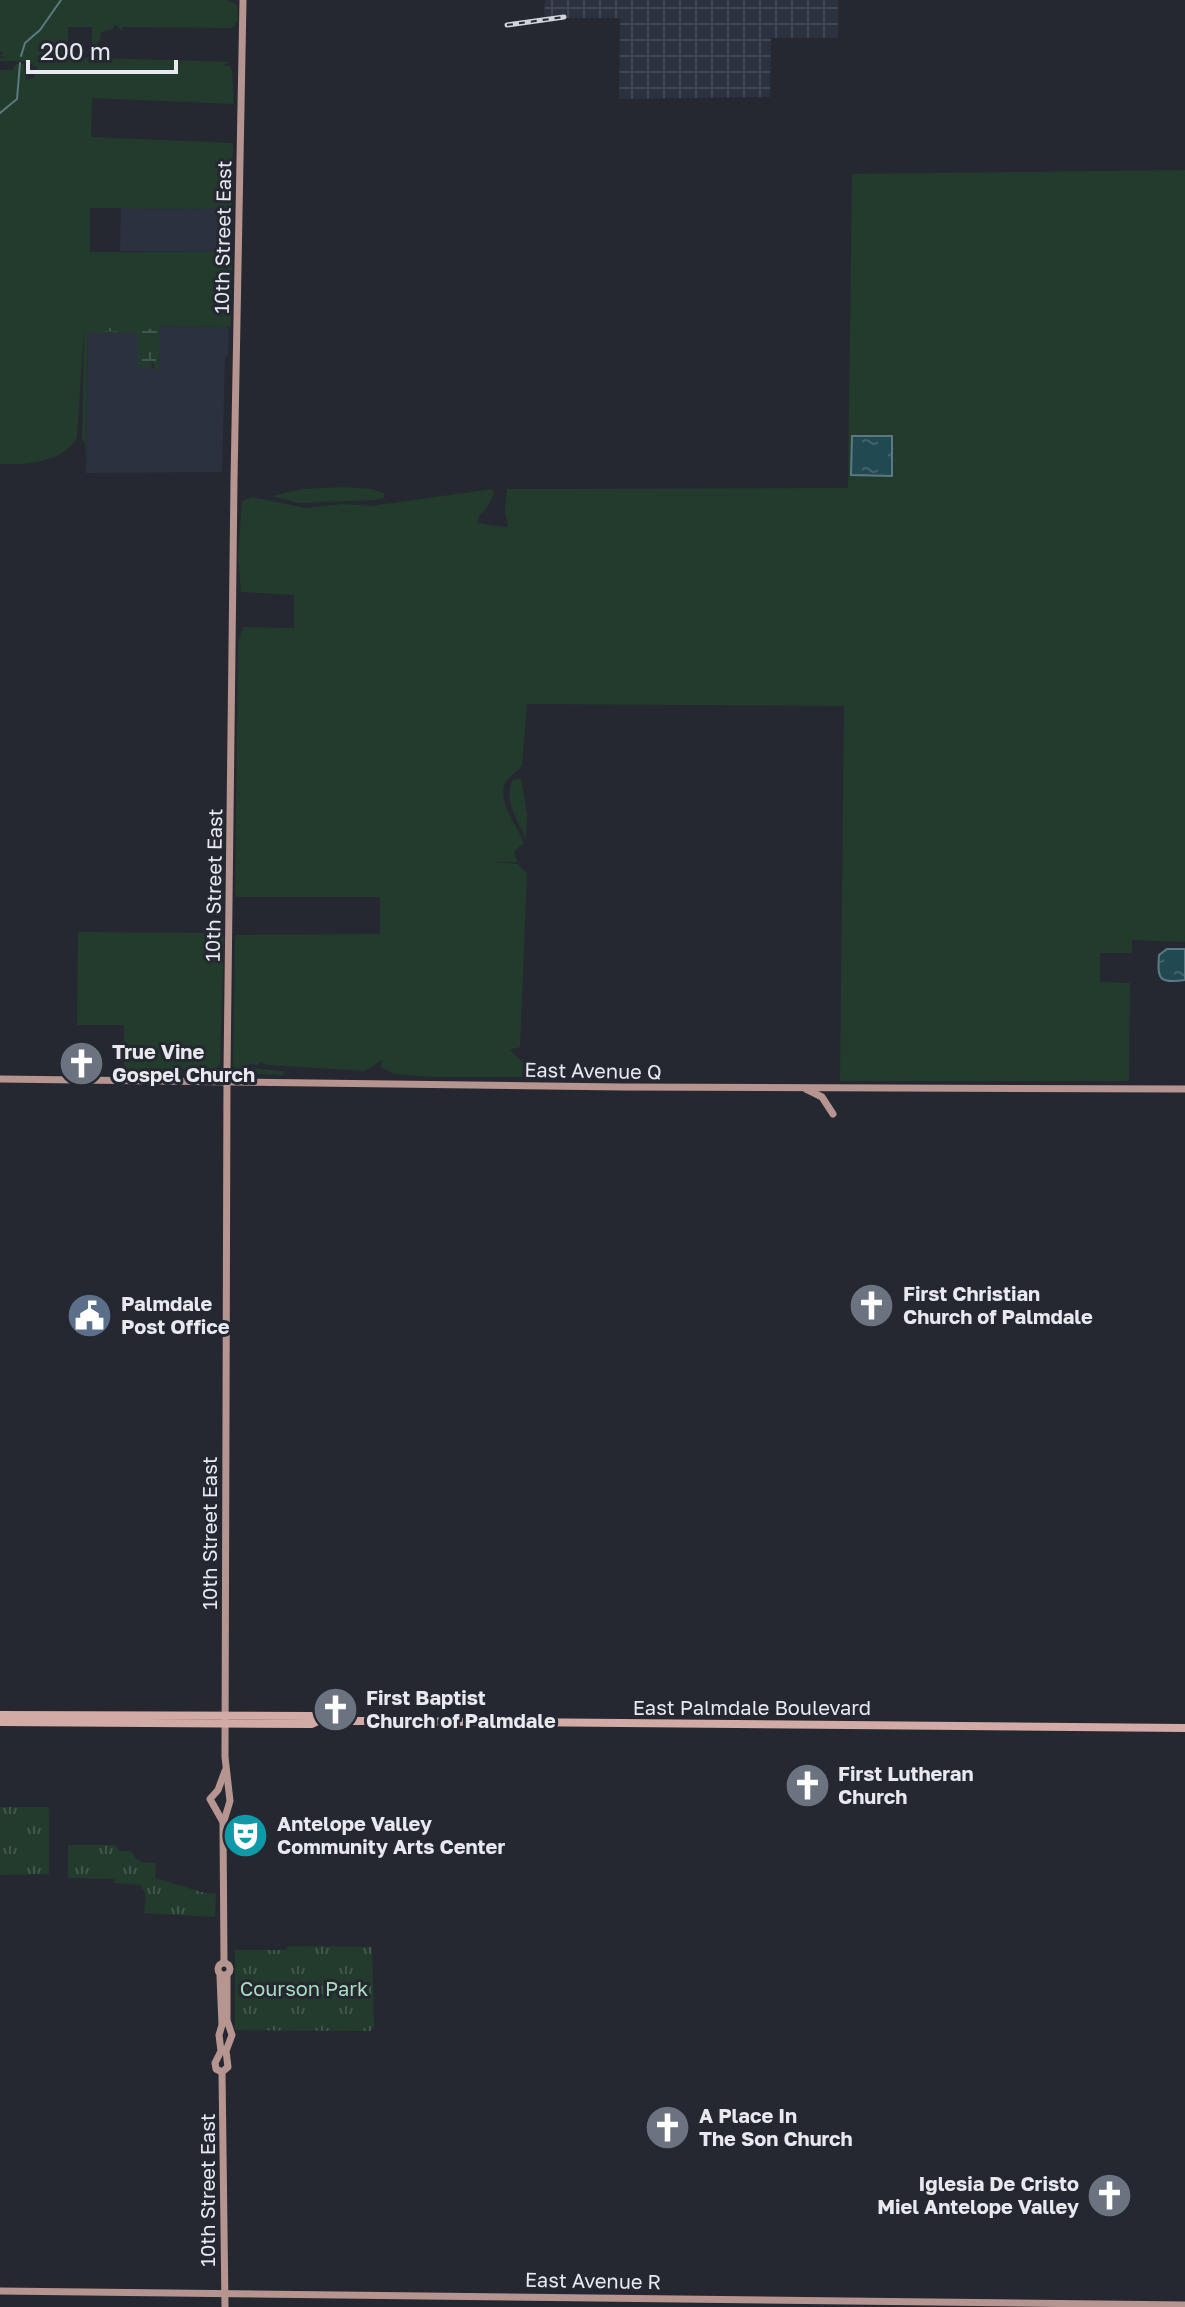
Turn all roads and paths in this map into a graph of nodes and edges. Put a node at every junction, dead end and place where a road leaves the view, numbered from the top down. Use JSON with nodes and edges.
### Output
{"nodes":[{"id":1,"x":243,"y":0,"type":"edge"},
{"id":2,"x":0,"y":1079,"type":"edge"},
{"id":3,"x":227,"y":1081,"type":"junction"},
{"id":4,"x":805,"y":1088,"type":"junction"},
{"id":5,"x":1185,"y":1089,"type":"edge"},
{"id":6,"x":833,"y":1114,"type":"dead end"},
{"id":7,"x":0,"y":1715,"type":"edge"},
{"id":8,"x":225,"y":1720,"type":"junction"},
{"id":9,"x":0,"y":1722,"type":"edge"},
{"id":10,"x":1185,"y":1728,"type":"edge"},
{"id":11,"x":225,"y":1771,"type":"junction"},
{"id":12,"x":218,"y":1790,"type":"junction"},
{"id":13,"x":228,"y":1795,"type":"junction"},
{"id":14,"x":227,"y":1807,"type":"junction"},
{"id":15,"x":217,"y":1809,"type":"junction"},
{"id":16,"x":223,"y":1824,"type":"junction"},
{"id":17,"x":0,"y":2291,"type":"edge"},
{"id":18,"x":224,"y":2292,"type":"junction"},
{"id":19,"x":1185,"y":2305,"type":"edge"},
{"id":20,"x":225,"y":2307,"type":"edge"}],
"edges":[{"from":1,"to":3,"type":"main road","name":"10th Street East"},
{"from":2,"to":3,"type":"main road","name":"East Avenue Q"},
{"from":3,"to":4,"type":"main road","name":"East Avenue Q"},
{"from":3,"to":8,"type":"main road","name":"10th Street East"},
{"from":4,"to":5,"type":"main road","name":"East Avenue Q"},
{"from":4,"to":6,"type":"main road"},
{"from":7,"to":8,"type":"highway","name":"East Palmdale Boulevard"},
{"from":8,"to":9,"type":"highway","name":"East Palmdale Boulevard"},
{"from":8,"to":10,"type":"highway","name":"East Palmdale Boulevard"},
{"from":8,"to":11,"type":"main road","name":"10th Street East"},
{"from":11,"to":12,"type":"main road","name":"10th Street East"},
{"from":11,"to":13,"type":"main road","name":"10th Street East"},
{"from":12,"to":13,"type":"main road"},
{"from":12,"to":15,"type":"main road"},
{"from":13,"to":14,"type":"main road"},
{"from":14,"to":15,"type":"main road"},
{"from":14,"to":16,"type":"main road"},
{"from":15,"to":16,"type":"main road"},
{"from":16,"to":18,"type":"main road","name":"10th Street East"},
{"from":17,"to":18,"type":"main road","name":"East Avenue R"},
{"from":18,"to":19,"type":"main road","name":"East Avenue R"},
{"from":18,"to":20,"type":"main road","name":"10th Street East"}]}
